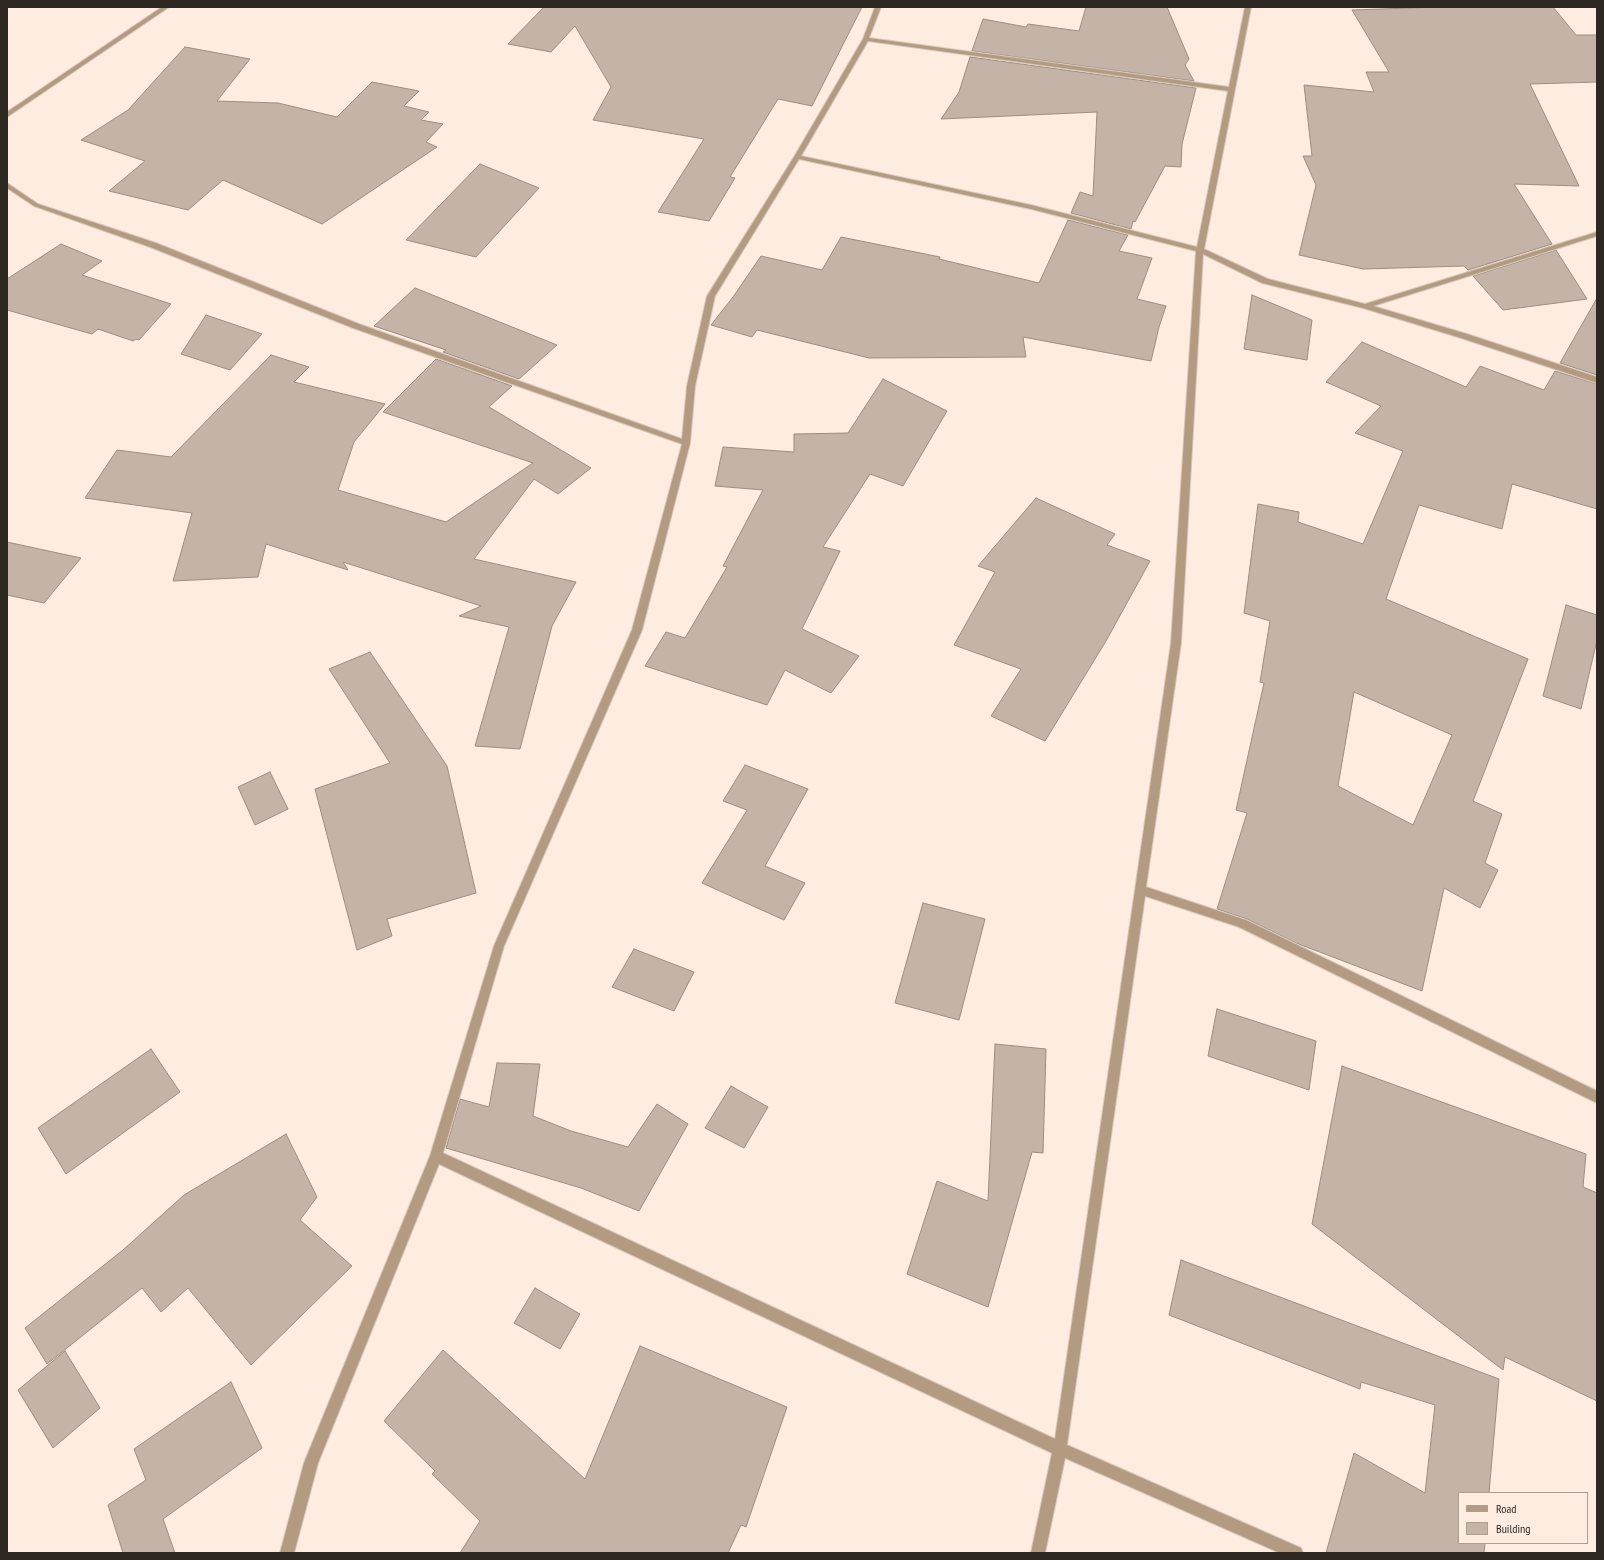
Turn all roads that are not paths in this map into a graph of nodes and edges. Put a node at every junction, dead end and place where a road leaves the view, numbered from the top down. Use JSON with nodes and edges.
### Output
{"nodes":[{"id":1,"x":166,"y":7,"type":"edge"},
{"id":2,"x":878,"y":7,"type":"edge"},
{"id":3,"x":1248,"y":7,"type":"edge"},
{"id":4,"x":866,"y":39,"type":"junction"},
{"id":5,"x":1231,"y":89,"type":"junction"},
{"id":6,"x":7,"y":115,"type":"edge"},
{"id":7,"x":798,"y":157,"type":"junction"},
{"id":8,"x":7,"y":185,"type":"edge"},
{"id":9,"x":1597,"y":234,"type":"edge"},
{"id":10,"x":1200,"y":250,"type":"junction"},
{"id":11,"x":1365,"y":306,"type":"junction"},
{"id":12,"x":1597,"y":380,"type":"edge"},
{"id":13,"x":686,"y":443,"type":"junction"},
{"id":14,"x":1140,"y":890,"type":"junction"},
{"id":15,"x":1597,"y":1097,"type":"edge"},
{"id":16,"x":436,"y":1156,"type":"junction"},
{"id":17,"x":1060,"y":1449,"type":"junction"},
{"id":18,"x":287,"y":1553,"type":"edge"},
{"id":19,"x":1038,"y":1553,"type":"edge"},
{"id":20,"x":1296,"y":1553,"type":"edge"}],
"edges":[{"from":1,"to":6,"type":"street"},
{"from":2,"to":4,"type":"street"},
{"from":3,"to":5,"type":"street"},
{"from":4,"to":5,"type":"street"},
{"from":4,"to":7,"type":"street"},
{"from":5,"to":10,"type":"street"},
{"from":7,"to":10,"type":"street"},
{"from":7,"to":13,"type":"street"},
{"from":8,"to":13,"type":"street"},
{"from":9,"to":11,"type":"street"},
{"from":10,"to":11,"type":"street"},
{"from":10,"to":14,"type":"street"},
{"from":11,"to":12,"type":"street"},
{"from":13,"to":16,"type":"street"},
{"from":14,"to":15,"type":"street"},
{"from":14,"to":17,"type":"street"},
{"from":16,"to":17,"type":"street"},
{"from":16,"to":18,"type":"street"},
{"from":17,"to":19,"type":"street"},
{"from":17,"to":20,"type":"street"}]}
